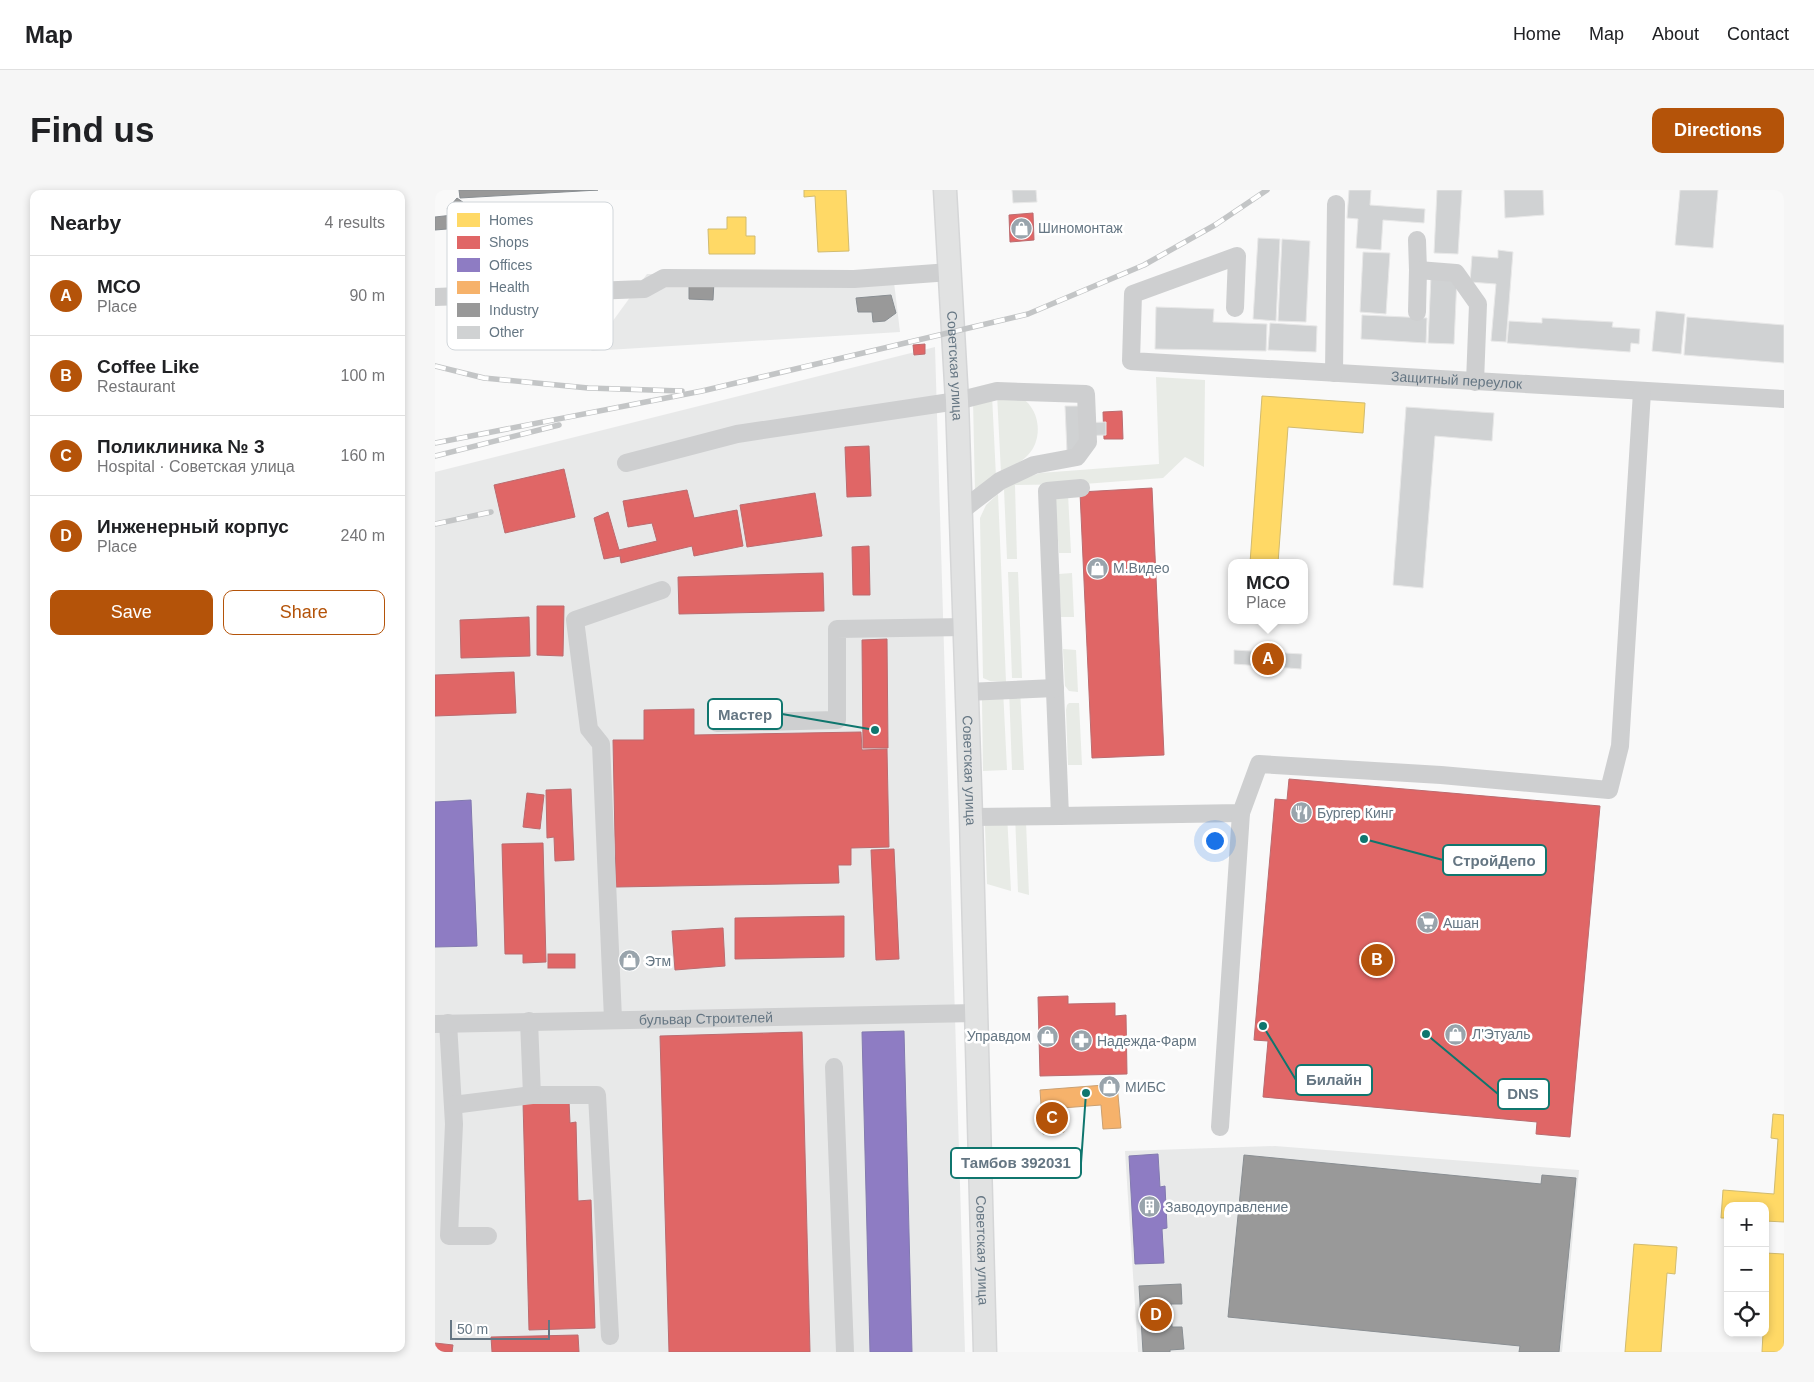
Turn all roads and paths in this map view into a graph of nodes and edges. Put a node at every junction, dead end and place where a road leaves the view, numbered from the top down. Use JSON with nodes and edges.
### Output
{"nodes":[{"id":1,"x":945,"y":190,"type":"edge"},
{"id":2,"x":1336,"y":204,"type":"dead end"},
{"id":3,"x":1417,"y":240,"type":"dead end"},
{"id":4,"x":1418,"y":270,"type":"junction"},
{"id":5,"x":949,"y":272,"type":"junction"},
{"id":6,"x":613,"y":290,"type":"edge"},
{"id":7,"x":1235,"y":308,"type":"dead end"},
{"id":8,"x":1417,"y":312,"type":"dead end"},
{"id":9,"x":1335,"y":373,"type":"junction"},
{"id":10,"x":1475,"y":382,"type":"junction"},
{"id":11,"x":1642,"y":392,"type":"junction"},
{"id":12,"x":1784,"y":399,"type":"edge"},
{"id":13,"x":957,"y":401,"type":"junction"},
{"id":14,"x":626,"y":463,"type":"dead end"},
{"id":15,"x":1081,"y":488,"type":"dead end"},
{"id":16,"x":961,"y":511,"type":"junction"},
{"id":17,"x":662,"y":590,"type":"dead end"},
{"id":18,"x":965,"y":627,"type":"junction"},
{"id":19,"x":1055,"y":688,"type":"junction"},
{"id":20,"x":966,"y":692,"type":"junction"},
{"id":21,"x":717,"y":723,"type":"dead end"},
{"id":22,"x":1241,"y":813,"type":"junction"},
{"id":23,"x":1060,"y":816,"type":"junction"},
{"id":24,"x":971,"y":817,"type":"junction"},
{"id":25,"x":976,"y":1013,"type":"junction"},
{"id":26,"x":613,"y":1019,"type":"junction"},
{"id":27,"x":529,"y":1021,"type":"junction"},
{"id":28,"x":442,"y":1024,"type":"edge"},
{"id":29,"x":834,"y":1067,"type":"dead end"},
{"id":30,"x":532,"y":1095,"type":"junction"},
{"id":31,"x":453,"y":1105,"type":"junction"},
{"id":32,"x":1220,"y":1127,"type":"dead end"},
{"id":33,"x":442,"y":1236,"type":"edge"},
{"id":34,"x":489,"y":1236,"type":"dead end"},
{"id":35,"x":610,"y":1336,"type":"dead end"},
{"id":36,"x":845,"y":1352,"type":"edge"},
{"id":37,"x":985,"y":1352,"type":"edge"}],
"edges":[{"from":1,"to":5,"type":"main road","name":"Советская улица"},
{"from":2,"to":9,"type":"street"},
{"from":3,"to":4,"type":"street"},
{"from":4,"to":8,"type":"street"},
{"from":4,"to":10,"type":"street"},
{"from":5,"to":6,"type":"street"},
{"from":5,"to":13,"type":"main road","name":"Советская улица"},
{"from":7,"to":9,"type":"street","name":"Защитный переулок"},
{"from":9,"to":10,"type":"street","name":"Защитный переулок"},
{"from":10,"to":11,"type":"street","name":"Защитный переулок"},
{"from":11,"to":12,"type":"street","name":"Защитный переулок"},
{"from":11,"to":22,"type":"street"},
{"from":13,"to":14,"type":"street"},
{"from":13,"to":16,"type":"main road","name":"Советская улица"},
{"from":13,"to":16,"type":"street"},
{"from":15,"to":19,"type":"street"},
{"from":16,"to":18,"type":"main road","name":"Советская улица"},
{"from":17,"to":26,"type":"street"},
{"from":18,"to":20,"type":"main road","name":"Советская улица"},
{"from":18,"to":21,"type":"street"},
{"from":19,"to":20,"type":"street"},
{"from":19,"to":23,"type":"street"},
{"from":20,"to":24,"type":"main road","name":"Советская улица"},
{"from":22,"to":23,"type":"street"},
{"from":22,"to":32,"type":"street"},
{"from":23,"to":24,"type":"street"},
{"from":24,"to":25,"type":"main road","name":"Советская улица"},
{"from":25,"to":26,"type":"street","name":"бульвар Строителей"},
{"from":25,"to":37,"type":"main road","name":"Советская улица"},
{"from":26,"to":27,"type":"street","name":"бульвар Строителей"},
{"from":27,"to":28,"type":"street","name":"бульвар Строителей"},
{"from":27,"to":30,"type":"street"},
{"from":28,"to":31,"type":"street"},
{"from":29,"to":36,"type":"street"},
{"from":30,"to":31,"type":"street"},
{"from":30,"to":35,"type":"street"},
{"from":31,"to":33,"type":"street"},
{"from":33,"to":34,"type":"street"}]}
